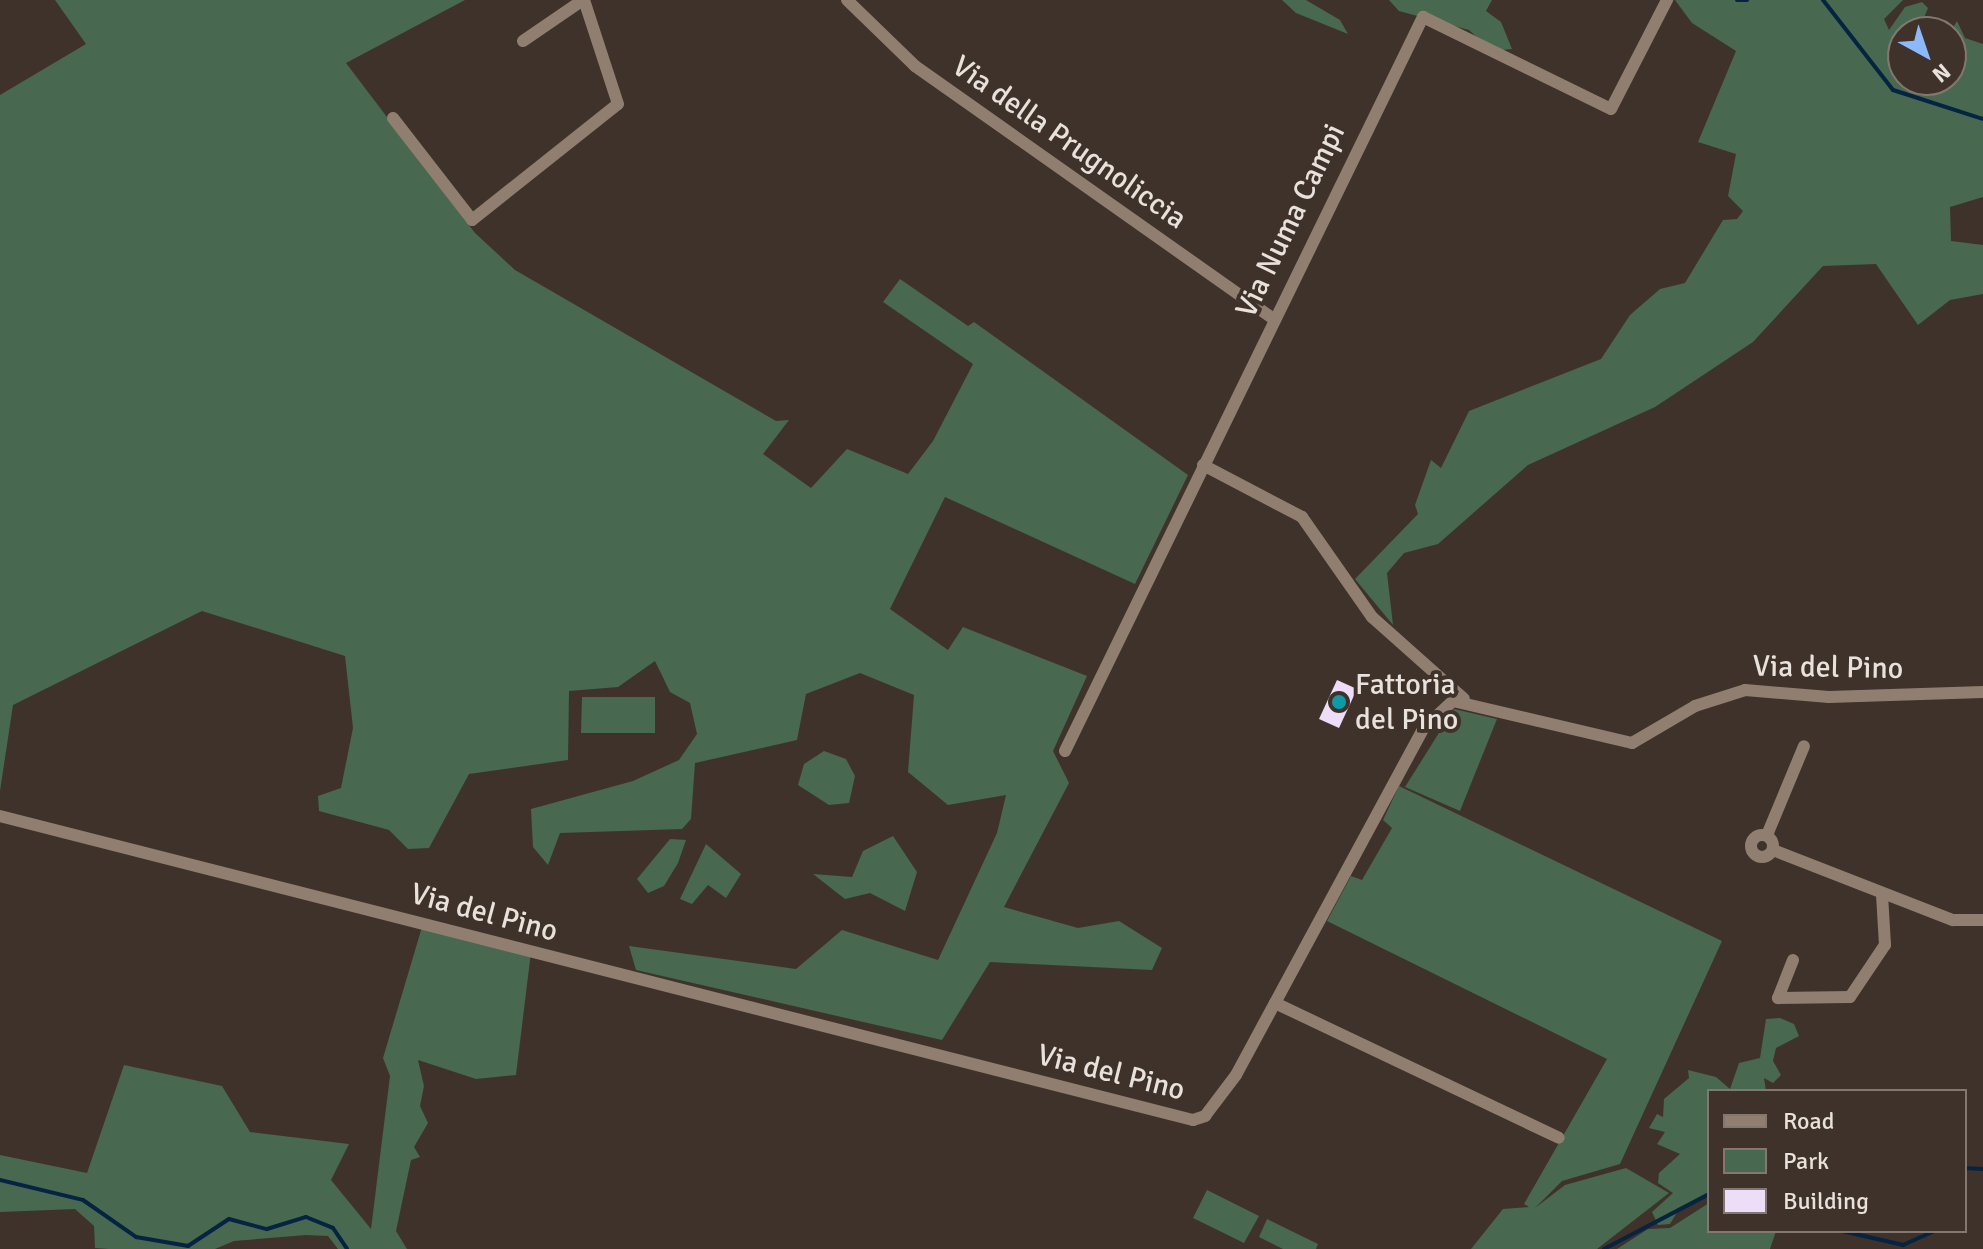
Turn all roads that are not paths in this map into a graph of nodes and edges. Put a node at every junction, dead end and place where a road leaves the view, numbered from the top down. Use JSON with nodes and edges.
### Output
{"nodes":[{"id":1,"x":847,"y":0,"type":"edge"},
{"id":2,"x":1667,"y":0,"type":"edge"},
{"id":3,"x":582,"y":1,"type":"edge"},
{"id":4,"x":523,"y":41,"type":"dead end"},
{"id":5,"x":393,"y":118,"type":"dead end"},
{"id":6,"x":1271,"y":317,"type":"junction"},
{"id":7,"x":1203,"y":465,"type":"junction"},
{"id":8,"x":1983,"y":692,"type":"edge"},
{"id":9,"x":1464,"y":699,"type":"junction"},
{"id":10,"x":1804,"y":746,"type":"dead end"},
{"id":11,"x":1065,"y":751,"type":"dead end"},
{"id":12,"x":0,"y":816,"type":"edge"},
{"id":13,"x":1767,"y":835,"type":"junction"},
{"id":14,"x":1773,"y":850,"type":"junction"},
{"id":15,"x":1882,"y":894,"type":"junction"},
{"id":16,"x":1915,"y":908,"type":"junction"},
{"id":17,"x":1888,"y":920,"type":"junction"},
{"id":18,"x":1983,"y":920,"type":"edge"},
{"id":19,"x":1793,"y":960,"type":"dead end"},
{"id":20,"x":1275,"y":1003,"type":"junction"},
{"id":21,"x":1559,"y":1138,"type":"dead end"}],
"edges":[{"from":1,"to":6,"type":"street","name":"Via della Prugnoliccia"},
{"from":2,"to":6,"type":"street","name":"Via Numa Campi"},
{"from":3,"to":4,"type":"street"},
{"from":3,"to":5,"type":"street"},
{"from":6,"to":7,"type":"street","name":"Via Numa Campi"},
{"from":7,"to":9,"type":"street"},
{"from":7,"to":11,"type":"street","name":"Via Numa Campi"},
{"from":8,"to":9,"type":"street","name":"Via del Pino"},
{"from":9,"to":20,"type":"street","name":"Via del Pino"},
{"from":10,"to":13,"type":"street"},
{"from":12,"to":20,"type":"street","name":"Via del Pino"},
{"from":13,"to":14,"type":"street"},
{"from":13,"to":14,"type":"street"},
{"from":14,"to":15,"type":"street"},
{"from":15,"to":16,"type":"street"},
{"from":15,"to":17,"type":"street"},
{"from":16,"to":17,"type":"street"},
{"from":16,"to":18,"type":"street"},
{"from":17,"to":19,"type":"street"},
{"from":20,"to":21,"type":"street"}]}
